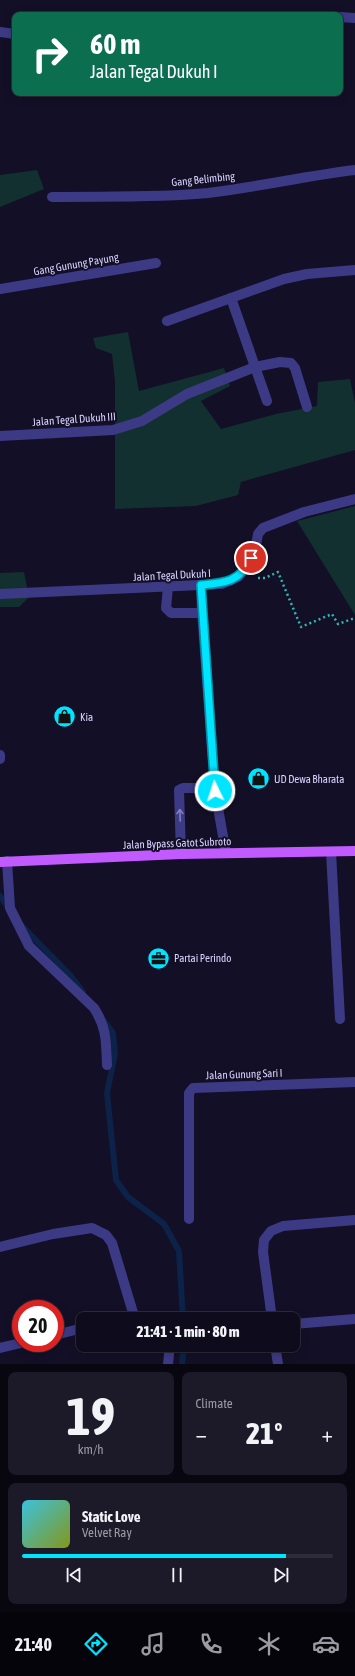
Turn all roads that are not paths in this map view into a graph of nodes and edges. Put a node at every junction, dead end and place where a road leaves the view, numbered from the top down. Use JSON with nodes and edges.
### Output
{"nodes":[{"id":1,"x":343,"y":17,"type":"edge"},
{"id":2,"x":355,"y":18,"type":"edge"},
{"id":3,"x":0,"y":32,"type":"edge"},
{"id":4,"x":12,"y":34,"type":"edge"},
{"id":5,"x":355,"y":170,"type":"edge"},
{"id":6,"x":52,"y":197,"type":"dead end"},
{"id":7,"x":156,"y":263,"type":"dead end"},
{"id":8,"x":355,"y":270,"type":"edge"},
{"id":9,"x":0,"y":289,"type":"edge"},
{"id":10,"x":231,"y":298,"type":"junction"},
{"id":11,"x":167,"y":321,"type":"dead end"},
{"id":12,"x":255,"y":367,"type":"junction"},
{"id":13,"x":267,"y":401,"type":"dead end"},
{"id":14,"x":307,"y":407,"type":"dead end"},
{"id":15,"x":0,"y":436,"type":"edge"},
{"id":16,"x":355,"y":500,"type":"edge"},
{"id":17,"x":201,"y":585,"type":"junction"},
{"id":18,"x":168,"y":587,"type":"junction"},
{"id":19,"x":0,"y":594,"type":"edge"},
{"id":20,"x":202,"y":611,"type":"junction"},
{"id":21,"x":0,"y":755,"type":"edge"},
{"id":22,"x":0,"y":759,"type":"edge"},
{"id":23,"x":215,"y":791,"type":"junction"},
{"id":24,"x":355,"y":851,"type":"edge"},
{"id":25,"x":331,"y":852,"type":"junction"},
{"id":26,"x":181,"y":854,"type":"junction"},
{"id":27,"x":226,"y":854,"type":"junction"},
{"id":28,"x":3,"y":862,"type":"edge"},
{"id":29,"x":340,"y":1019,"type":"dead end"},
{"id":30,"x":107,"y":1065,"type":"dead end"},
{"id":31,"x":355,"y":1082,"type":"edge"},
{"id":32,"x":189,"y":1219,"type":"dead end"},
{"id":33,"x":355,"y":1220,"type":"edge"},
{"id":34,"x":0,"y":1247,"type":"edge"},
{"id":35,"x":133,"y":1312,"type":"edge"},
{"id":36,"x":271,"y":1312,"type":"edge"},
{"id":37,"x":355,"y":1319,"type":"edge"},
{"id":38,"x":300,"y":1323,"type":"edge"},
{"id":39,"x":76,"y":1330,"type":"edge"},
{"id":40,"x":64,"y":1333,"type":"edge"},
{"id":41,"x":12,"y":1345,"type":"edge"},
{"id":42,"x":0,"y":1348,"type":"edge"},
{"id":43,"x":169,"y":1352,"type":"edge"},
{"id":44,"x":276,"y":1352,"type":"edge"},
{"id":45,"x":168,"y":1364,"type":"edge"},
{"id":46,"x":278,"y":1364,"type":"edge"}],
"edges":[{"from":1,"to":2,"type":"street"},
{"from":3,"to":4,"type":"street"},
{"from":5,"to":6,"type":"street","name":"Gang Belimbing"},
{"from":7,"to":9,"type":"street","name":"Gang Gunung Payung"},
{"from":8,"to":10,"type":"street"},
{"from":10,"to":11,"type":"street"},
{"from":10,"to":12,"type":"street"},
{"from":12,"to":13,"type":"street"},
{"from":12,"to":14,"type":"street","name":"Jalan Tegal Dukuh III"},
{"from":12,"to":15,"type":"street","name":"Jalan Tegal Dukuh III"},
{"from":16,"to":17,"type":"street","name":"Jalan Tegal Dukuh I"},
{"from":17,"to":18,"type":"street","name":"Jalan Tegal Dukuh I"},
{"from":17,"to":20,"type":"street"},
{"from":18,"to":19,"type":"street","name":"Jalan Tegal Dukuh I"},
{"from":18,"to":20,"type":"street"},
{"from":20,"to":23,"type":"street"},
{"from":21,"to":22,"type":"street"},
{"from":26,"to":23,"type":"street","one_way":true},
{"from":23,"to":27,"type":"street"},
{"from":24,"to":25,"type":"main road","name":"Jalan Bypass Gatot Subroto"},
{"from":25,"to":27,"type":"main road","name":"Jalan Bypass Gatot Subroto"},
{"from":25,"to":29,"type":"street"},
{"from":26,"to":27,"type":"main road","name":"Jalan Bypass Gatot Subroto"},
{"from":26,"to":28,"type":"main road","name":"Jalan Bypass Gatot Subroto"},
{"from":28,"to":30,"type":"street"},
{"from":31,"to":32,"type":"street","name":"Jalan Gunung Sari I"},
{"from":33,"to":36,"type":"street"},
{"from":34,"to":35,"type":"street"},
{"from":37,"to":38,"type":"street"},
{"from":39,"to":40,"type":"street"},
{"from":41,"to":42,"type":"street"},
{"from":43,"to":45,"type":"street"},
{"from":44,"to":46,"type":"street"}]}
